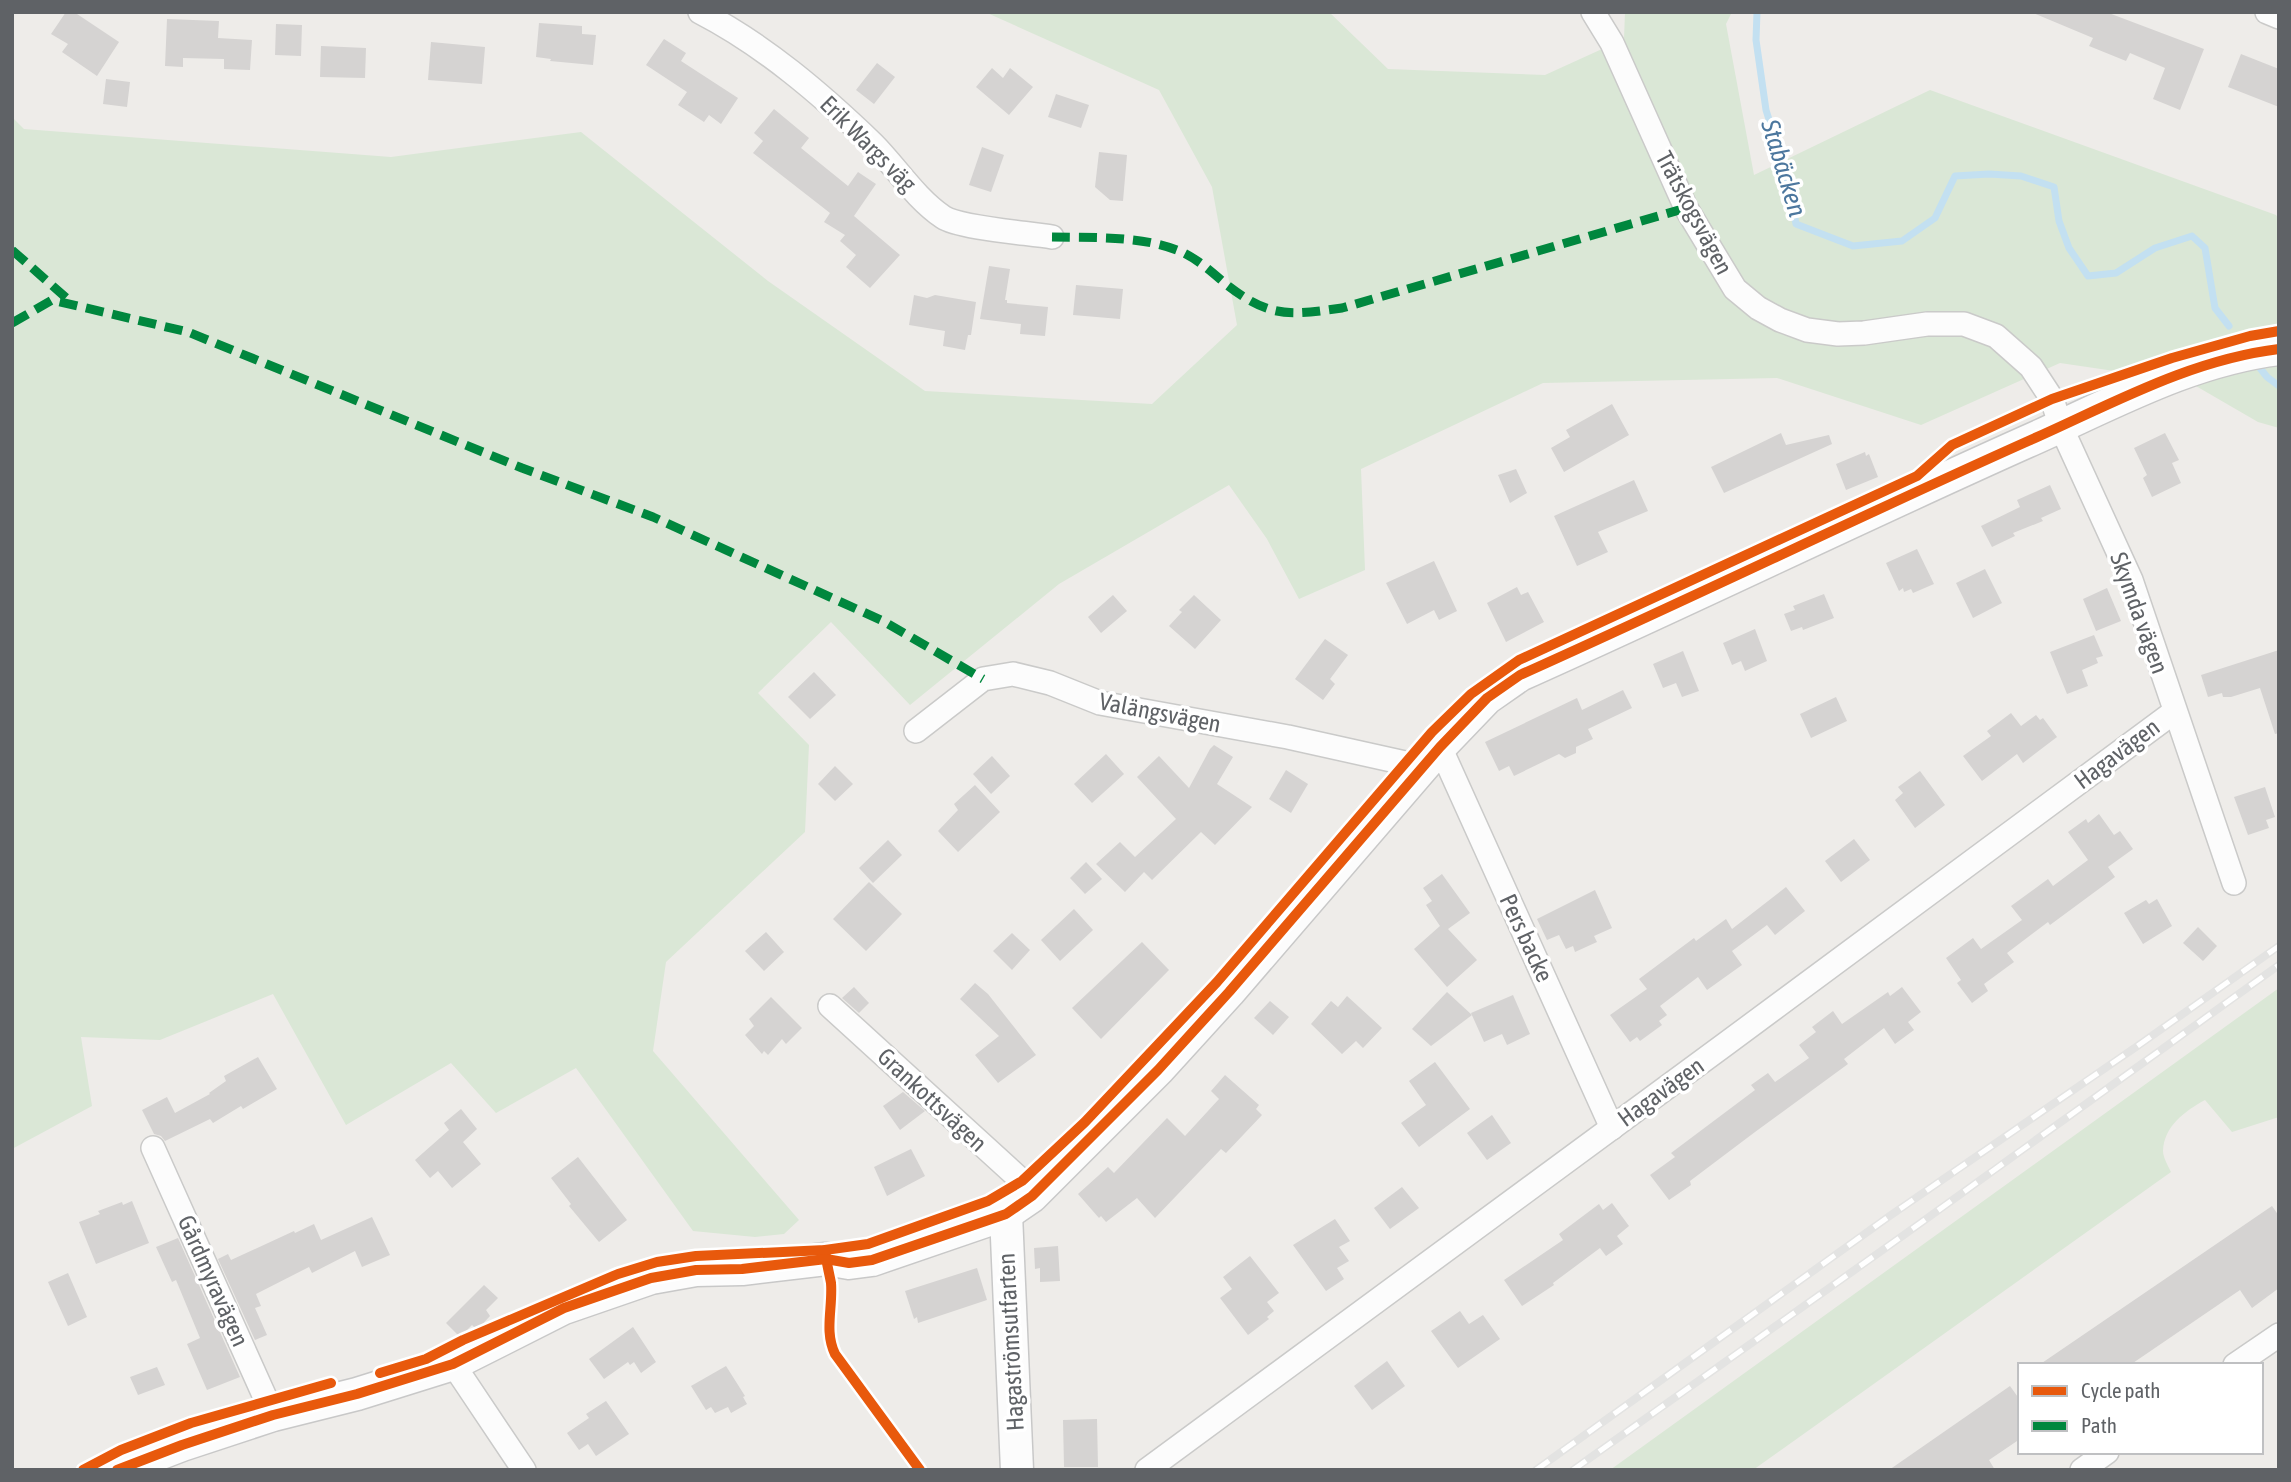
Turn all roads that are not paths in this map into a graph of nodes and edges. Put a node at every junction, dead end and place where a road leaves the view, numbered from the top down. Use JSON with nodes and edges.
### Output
{"nodes":[{"id":1,"x":700,"y":12,"type":"edge"},
{"id":2,"x":1593,"y":12,"type":"edge"},
{"id":3,"x":2267,"y":12,"type":"edge"},
{"id":4,"x":2279,"y":17,"type":"edge"},
{"id":5,"x":1052,"y":237,"type":"dead end"},
{"id":6,"x":2279,"y":349,"type":"edge"},
{"id":7,"x":2061,"y":427,"type":"junction"},
{"id":8,"x":2174,"y":712,"type":"junction"},
{"id":9,"x":916,"y":731,"type":"dead end"},
{"id":10,"x":1432,"y":757,"type":"junction"},
{"id":11,"x":2234,"y":883,"type":"dead end"},
{"id":12,"x":830,"y":1006,"type":"dead end"},
{"id":13,"x":1612,"y":1128,"type":"junction"},
{"id":14,"x":153,"y":1148,"type":"dead end"},
{"id":15,"x":1032,"y":1196,"type":"junction"},
{"id":16,"x":1006,"y":1214,"type":"junction"},
{"id":17,"x":2279,"y":1335,"type":"edge"},
{"id":18,"x":2238,"y":1363,"type":"edge"},
{"id":19,"x":453,"y":1364,"type":"junction"},
{"id":20,"x":273,"y":1415,"type":"junction"},
{"id":21,"x":2104,"y":1454,"type":"edge"},
{"id":22,"x":519,"y":1463,"type":"edge"},
{"id":23,"x":117,"y":1470,"type":"edge"},
{"id":24,"x":1017,"y":1470,"type":"edge"},
{"id":25,"x":1147,"y":1470,"type":"edge"},
{"id":26,"x":2082,"y":1470,"type":"edge"}],
"edges":[{"from":1,"to":5,"type":"street","name":"Erik Wargs väg"},
{"from":2,"to":7,"type":"street","name":"Trätskogsvägen"},
{"from":3,"to":4,"type":"street"},
{"from":6,"to":7,"type":"street"},
{"from":7,"to":8,"type":"street","name":"Skymda vägen"},
{"from":7,"to":10,"type":"street"},
{"from":8,"to":11,"type":"street","name":"Skymda vägen"},
{"from":8,"to":13,"type":"street","name":"Hagavägen"},
{"from":9,"to":10,"type":"street","name":"Valängsvägen"},
{"from":10,"to":13,"type":"street","name":"Pers backe"},
{"from":10,"to":15,"type":"street"},
{"from":12,"to":15,"type":"street","name":"Grankottsvägen"},
{"from":13,"to":25,"type":"street","name":"Hagavägen"},
{"from":14,"to":20,"type":"street","name":"Gårdmyravägen"},
{"from":15,"to":16,"type":"street"},
{"from":16,"to":19,"type":"street"},
{"from":16,"to":24,"type":"street","name":"Hagaströmsutfarten"},
{"from":17,"to":18,"type":"street"},
{"from":19,"to":20,"type":"street"},
{"from":19,"to":22,"type":"street"},
{"from":20,"to":23,"type":"street"},
{"from":21,"to":26,"type":"street"}]}
